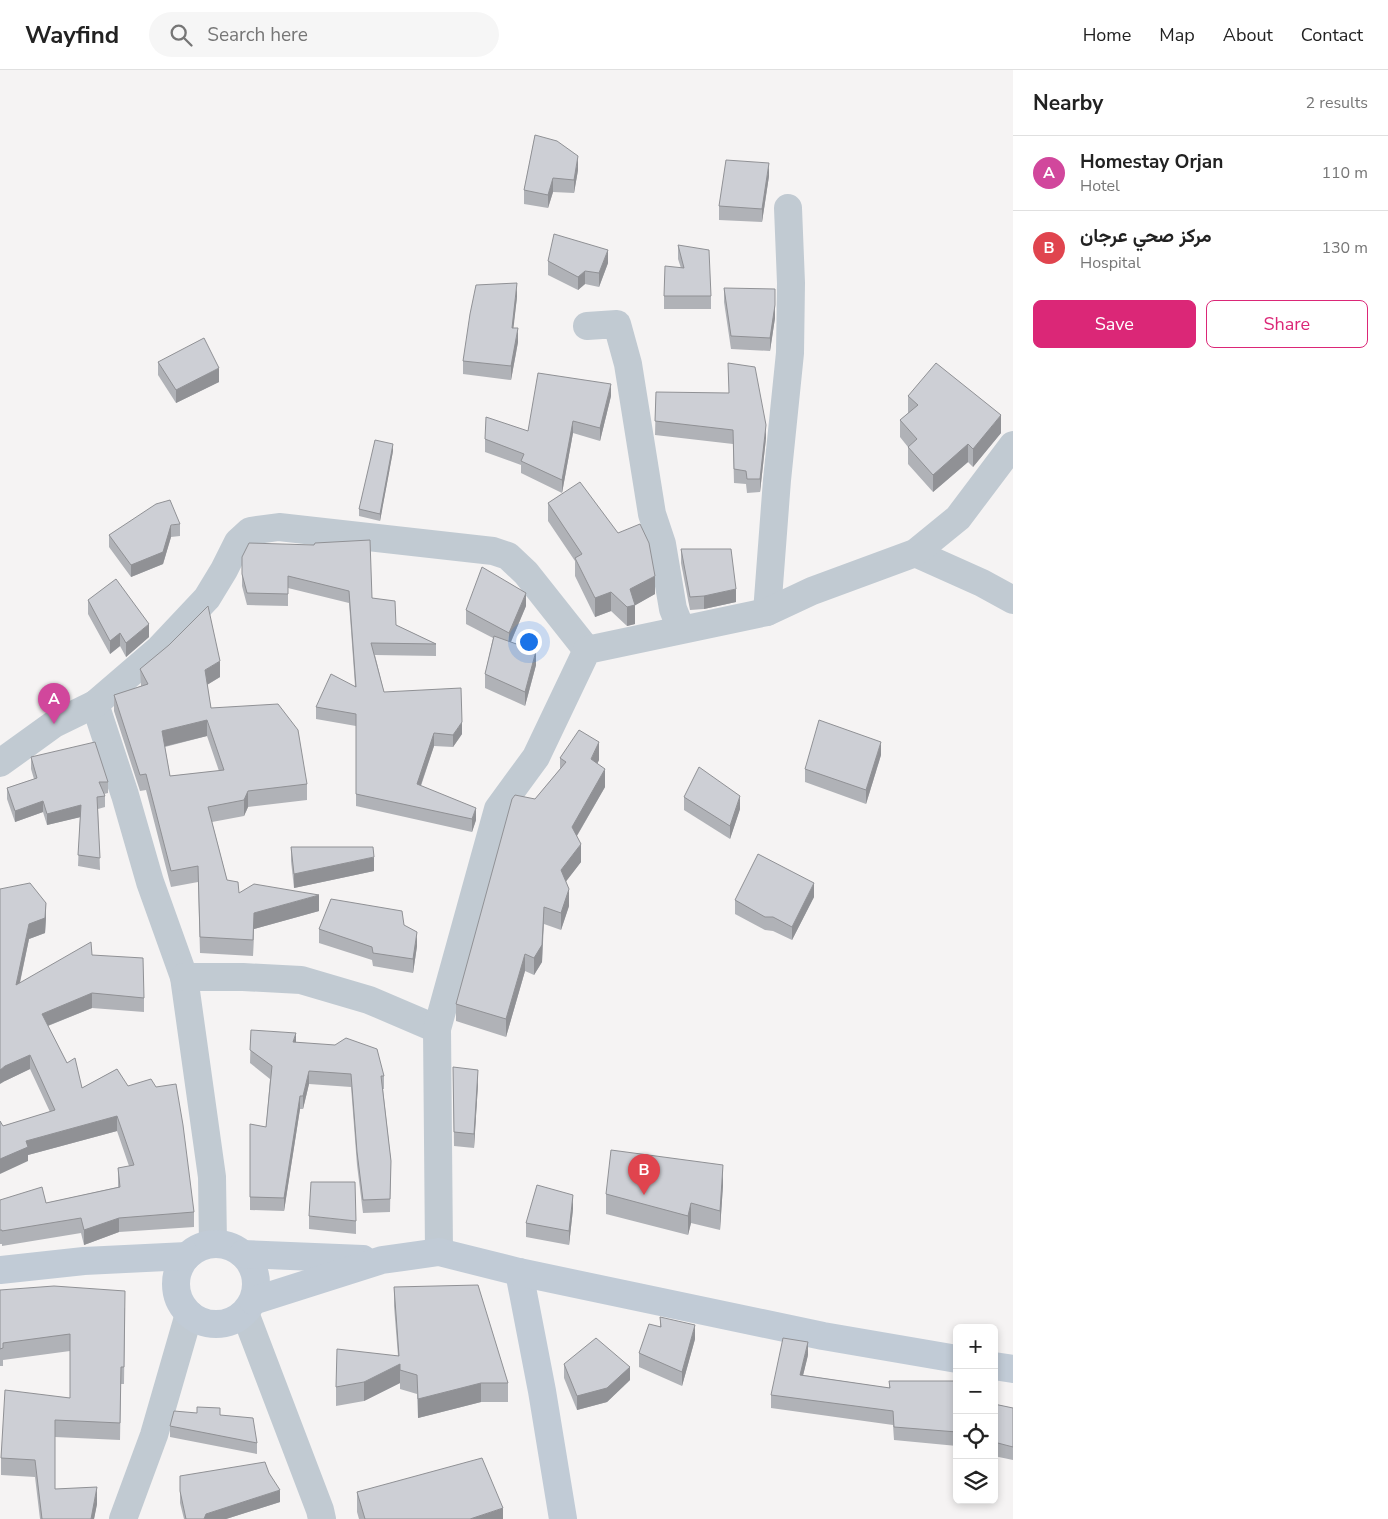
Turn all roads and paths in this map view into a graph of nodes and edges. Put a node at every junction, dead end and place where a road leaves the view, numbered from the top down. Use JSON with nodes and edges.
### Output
{"nodes":[{"id":1,"x":788,"y":208,"type":"dead end"},
{"id":2,"x":587,"y":326,"type":"dead end"},
{"id":3,"x":1013,"y":445,"type":"edge"},
{"id":4,"x":915,"y":553,"type":"junction"},
{"id":5,"x":1013,"y":600,"type":"edge"},
{"id":6,"x":767,"y":612,"type":"junction"},
{"id":7,"x":682,"y":629,"type":"junction"},
{"id":8,"x":587,"y":650,"type":"junction"},
{"id":9,"x":96,"y":704,"type":"junction"},
{"id":10,"x":0,"y":763,"type":"edge"},
{"id":11,"x":184,"y":978,"type":"junction"},
{"id":12,"x":437,"y":1029,"type":"junction"},
{"id":13,"x":213,"y":1244,"type":"junction"},
{"id":14,"x":439,"y":1252,"type":"junction"},
{"id":15,"x":243,"y":1254,"type":"junction"},
{"id":16,"x":187,"y":1256,"type":"junction"},
{"id":17,"x":382,"y":1260,"type":"junction"},
{"id":18,"x":0,"y":1270,"type":"edge"},
{"id":19,"x":518,"y":1272,"type":"junction"},
{"id":20,"x":249,"y":1307,"type":"junction"},
{"id":21,"x":189,"y":1314,"type":"junction"},
{"id":22,"x":953,"y":1358,"type":"edge"},
{"id":23,"x":998,"y":1367,"type":"edge"},
{"id":24,"x":1013,"y":1369,"type":"edge"},
{"id":25,"x":124,"y":1519,"type":"edge"},
{"id":26,"x":322,"y":1519,"type":"edge"},
{"id":27,"x":563,"y":1519,"type":"edge"}],
"edges":[{"from":1,"to":6,"type":"street"},
{"from":2,"to":7,"type":"street"},
{"from":3,"to":4,"type":"street"},
{"from":4,"to":5,"type":"street"},
{"from":4,"to":6,"type":"street"},
{"from":6,"to":7,"type":"street"},
{"from":7,"to":8,"type":"street"},
{"from":8,"to":9,"type":"street"},
{"from":8,"to":12,"type":"street"},
{"from":9,"to":10,"type":"street"},
{"from":9,"to":11,"type":"street"},
{"from":11,"to":12,"type":"street"},
{"from":11,"to":13,"type":"street"},
{"from":12,"to":14,"type":"street"},
{"from":13,"to":15,"type":"street"},
{"from":13,"to":16,"type":"street"},
{"from":14,"to":17,"type":"street"},
{"from":14,"to":19,"type":"street"},
{"from":15,"to":17,"type":"street"},
{"from":15,"to":20,"type":"street"},
{"from":16,"to":18,"type":"street"},
{"from":16,"to":21,"type":"street"},
{"from":17,"to":20,"type":"street"},
{"from":19,"to":22,"type":"street"},
{"from":19,"to":27,"type":"street"},
{"from":20,"to":21,"type":"street"},
{"from":20,"to":26,"type":"street"},
{"from":21,"to":25,"type":"street"},
{"from":23,"to":24,"type":"street"}]}
